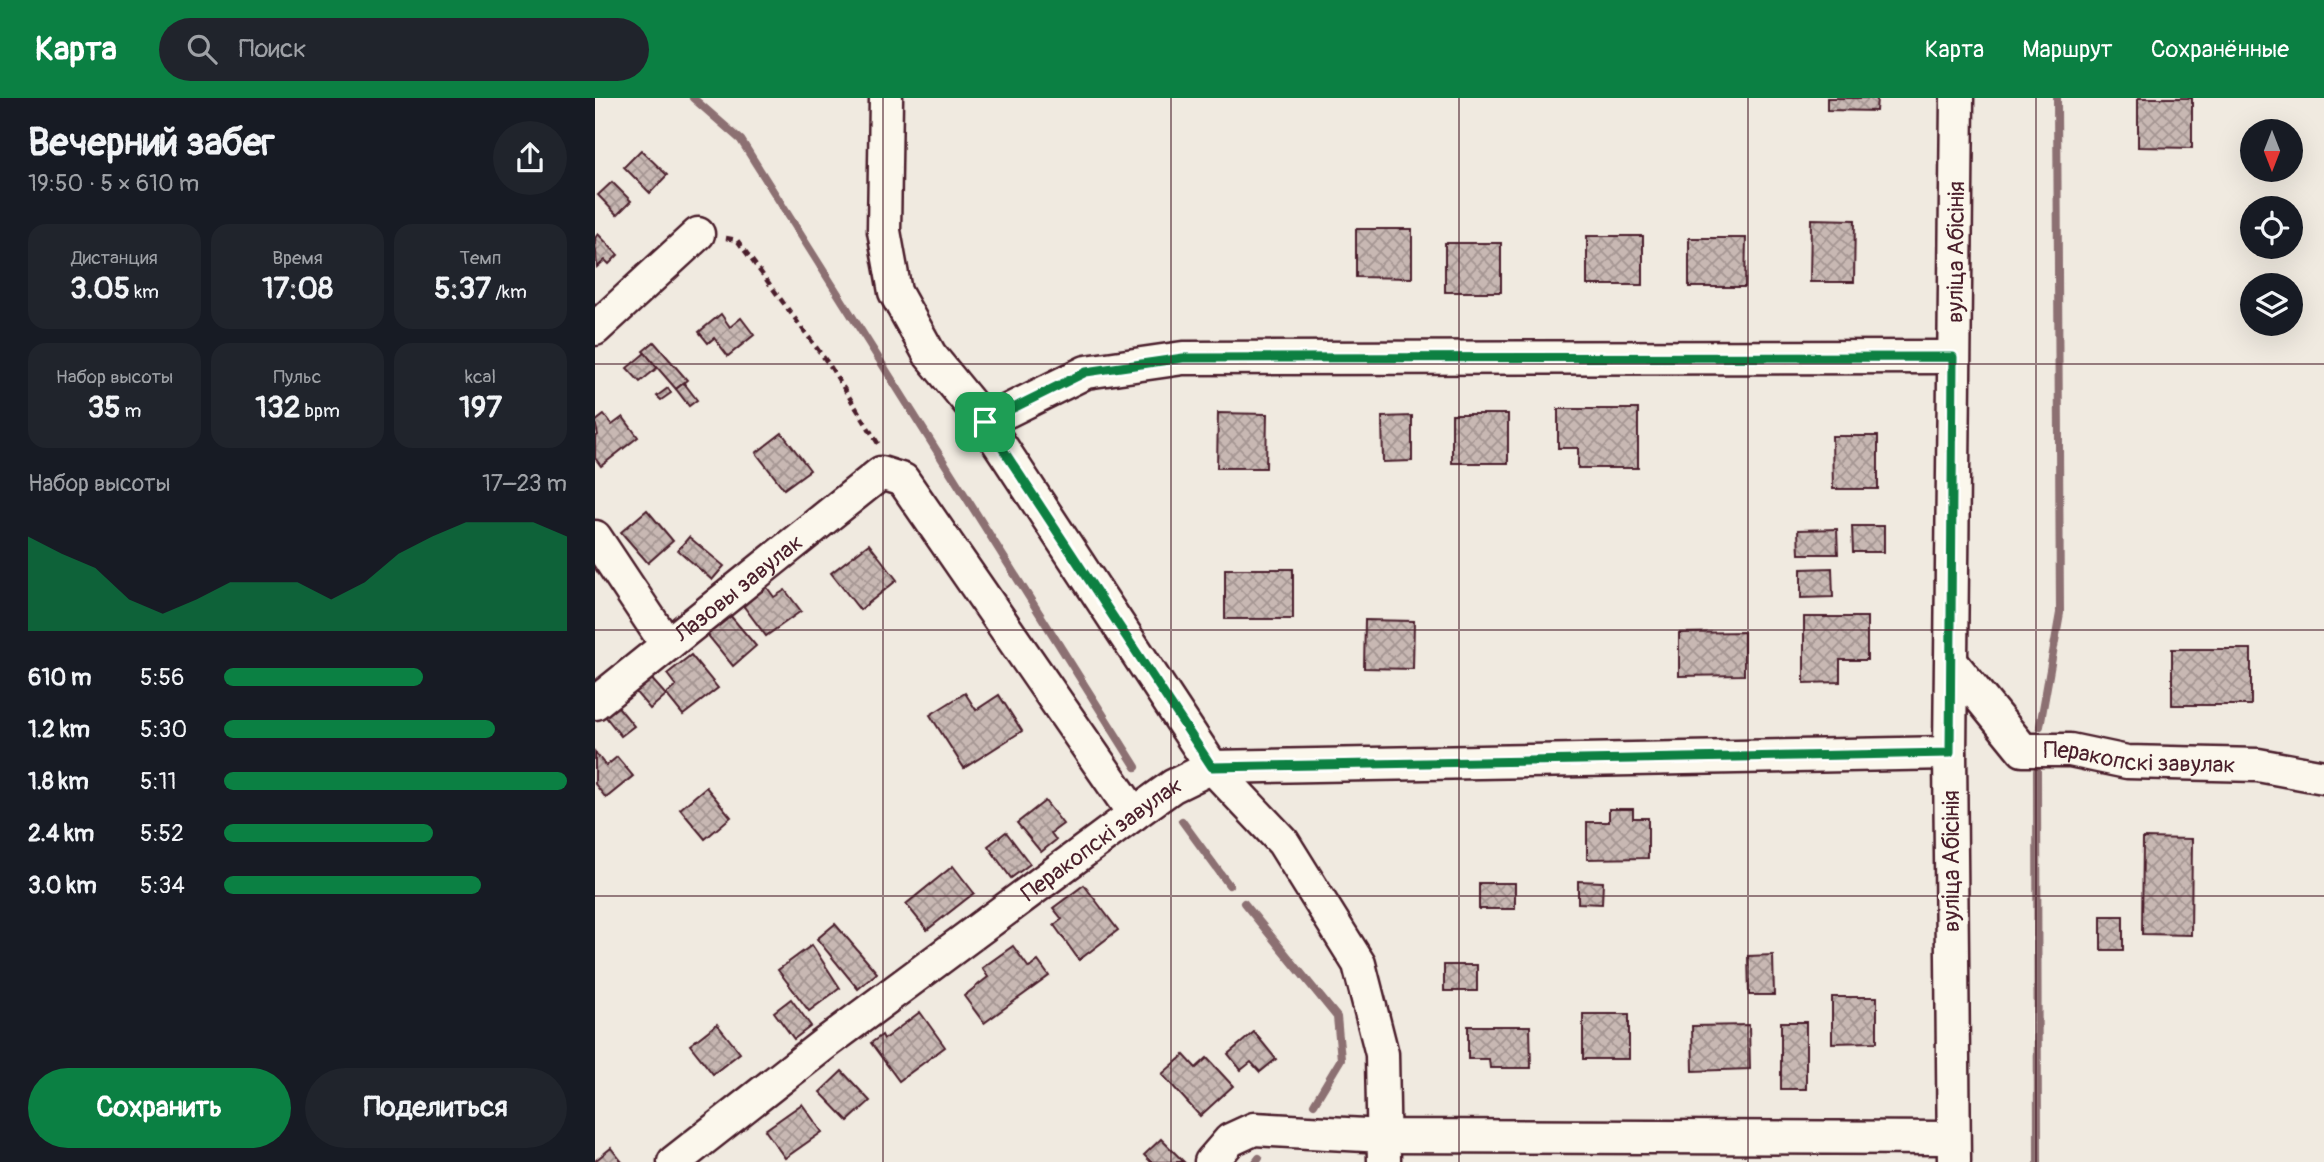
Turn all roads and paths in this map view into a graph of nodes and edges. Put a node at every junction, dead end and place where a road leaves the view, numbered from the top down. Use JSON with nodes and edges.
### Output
{"nodes":[{"id":1,"x":886,"y":98,"type":"edge"},
{"id":2,"x":1957,"y":98,"type":"edge"},
{"id":3,"x":698,"y":234,"type":"joint"},
{"id":4,"x":595,"y":329,"type":"edge"},
{"id":5,"x":1953,"y":357,"type":"junction"},
{"id":6,"x":985,"y":422,"type":"junction"},
{"id":7,"x":881,"y":473,"type":"junction"},
{"id":8,"x":595,"y":537,"type":"edge"},
{"id":9,"x":667,"y":645,"type":"junction"},
{"id":10,"x":1953,"y":664,"type":"junction"},
{"id":11,"x":595,"y":703,"type":"edge"},
{"id":12,"x":1950,"y":753,"type":"junction"},
{"id":13,"x":1212,"y":767,"type":"junction"},
{"id":14,"x":2324,"y":777,"type":"edge"},
{"id":15,"x":1134,"y":814,"type":"junction"},
{"id":16,"x":1384,"y":1149,"type":"edge"},
{"id":17,"x":1953,"y":1150,"type":"edge"},
{"id":18,"x":674,"y":1162,"type":"edge"},
{"id":19,"x":1211,"y":1162,"type":"edge"}],
"edges":[{"from":1,"to":6,"type":"street"},
{"from":2,"to":5,"type":"street","name":"вуліца Абісінія"},
{"from":3,"to":4,"type":"street"},
{"from":3,"to":7,"type":"path"},
{"from":5,"to":6,"type":"street"},
{"from":5,"to":10,"type":"street","name":"вуліца Абісінія"},
{"from":6,"to":13,"type":"street"},
{"from":7,"to":9,"type":"street","name":"Лазовы завулак"},
{"from":7,"to":15,"type":"street"},
{"from":8,"to":9,"type":"street"},
{"from":9,"to":11,"type":"street","name":"Лазовы завулак"},
{"from":10,"to":12,"type":"street","name":"вуліца Абісінія"},
{"from":10,"to":14,"type":"street","name":"Перакопскі завулак"},
{"from":12,"to":13,"type":"street","name":"Перакопскі завулак"},
{"from":12,"to":17,"type":"street","name":"вуліца Абісінія"},
{"from":13,"to":15,"type":"street","name":"Перакопскі завулак"},
{"from":13,"to":16,"type":"street"},
{"from":15,"to":18,"type":"street","name":"Перакопскі завулак"},
{"from":16,"to":17,"type":"street"},
{"from":16,"to":19,"type":"street"}]}
